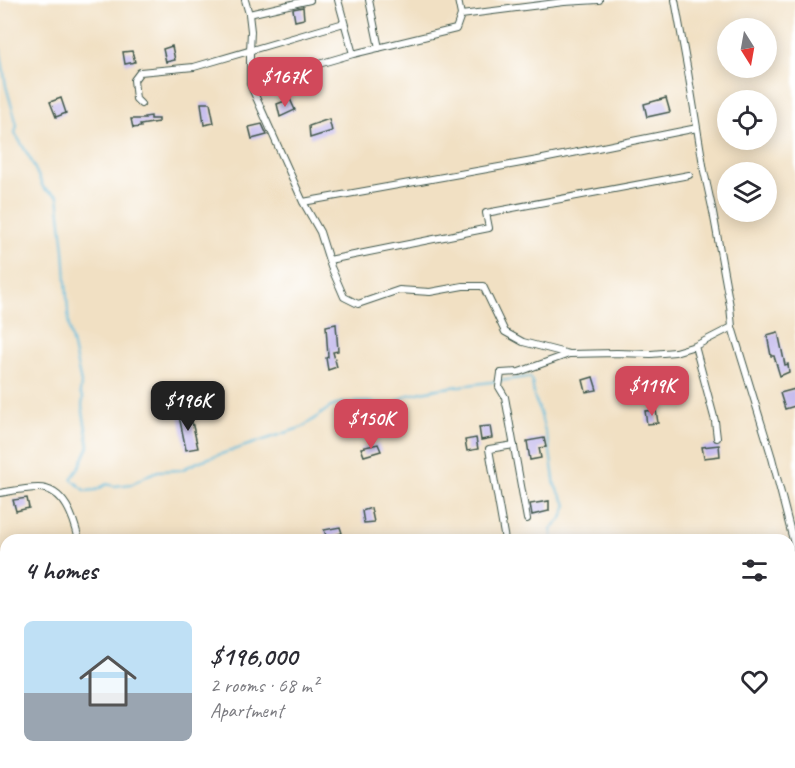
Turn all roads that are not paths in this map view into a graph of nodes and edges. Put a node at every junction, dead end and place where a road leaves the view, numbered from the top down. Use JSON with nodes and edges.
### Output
{"nodes":[{"id":1,"x":245,"y":0,"type":"edge"},
{"id":2,"x":310,"y":0,"type":"edge"},
{"id":3,"x":338,"y":0,"type":"edge"},
{"id":4,"x":369,"y":0,"type":"edge"},
{"id":5,"x":458,"y":0,"type":"edge"},
{"id":6,"x":599,"y":0,"type":"edge"},
{"id":7,"x":675,"y":0,"type":"edge"},
{"id":8,"x":249,"y":14,"type":"junction"},
{"id":9,"x":460,"y":15,"type":"junction"},
{"id":10,"x":344,"y":23,"type":"junction"},
{"id":11,"x":379,"y":48,"type":"junction"},
{"id":12,"x":250,"y":51,"type":"junction"},
{"id":13,"x":353,"y":54,"type":"junction"},
{"id":14,"x":250,"y":84,"type":"junction"},
{"id":15,"x":141,"y":104,"type":"dead end"},
{"id":16,"x":697,"y":128,"type":"junction"},
{"id":17,"x":689,"y":176,"type":"dead end"},
{"id":18,"x":303,"y":202,"type":"junction"},
{"id":19,"x":329,"y":260,"type":"junction"},
{"id":20,"x":732,"y":327,"type":"junction"},
{"id":21,"x":695,"y":346,"type":"junction"},
{"id":22,"x":570,"y":354,"type":"junction"},
{"id":23,"x":717,"y":438,"type":"dead end"},
{"id":24,"x":514,"y":445,"type":"junction"},
{"id":25,"x":0,"y":493,"type":"edge"},
{"id":26,"x":527,"y":519,"type":"dead end"},
{"id":27,"x":78,"y":534,"type":"edge"},
{"id":28,"x":504,"y":534,"type":"edge"},
{"id":29,"x":791,"y":534,"type":"edge"}],
"edges":[{"from":1,"to":8,"type":"street"},
{"from":2,"to":8,"type":"street"},
{"from":3,"to":10,"type":"street"},
{"from":4,"to":11,"type":"street"},
{"from":5,"to":9,"type":"street"},
{"from":6,"to":9,"type":"street"},
{"from":7,"to":16,"type":"street"},
{"from":8,"to":12,"type":"street"},
{"from":9,"to":11,"type":"street"},
{"from":10,"to":12,"type":"street"},
{"from":10,"to":13,"type":"street"},
{"from":11,"to":13,"type":"street"},
{"from":12,"to":14,"type":"street"},
{"from":12,"to":15,"type":"street"},
{"from":13,"to":14,"type":"street"},
{"from":14,"to":18,"type":"street"},
{"from":16,"to":18,"type":"street"},
{"from":16,"to":20,"type":"street"},
{"from":17,"to":19,"type":"street"},
{"from":18,"to":19,"type":"street"},
{"from":19,"to":22,"type":"street"},
{"from":20,"to":21,"type":"street"},
{"from":20,"to":29,"type":"street"},
{"from":21,"to":22,"type":"street"},
{"from":21,"to":23,"type":"street"},
{"from":22,"to":24,"type":"street"},
{"from":24,"to":26,"type":"street"},
{"from":24,"to":28,"type":"street"},
{"from":25,"to":27,"type":"street"}]}
